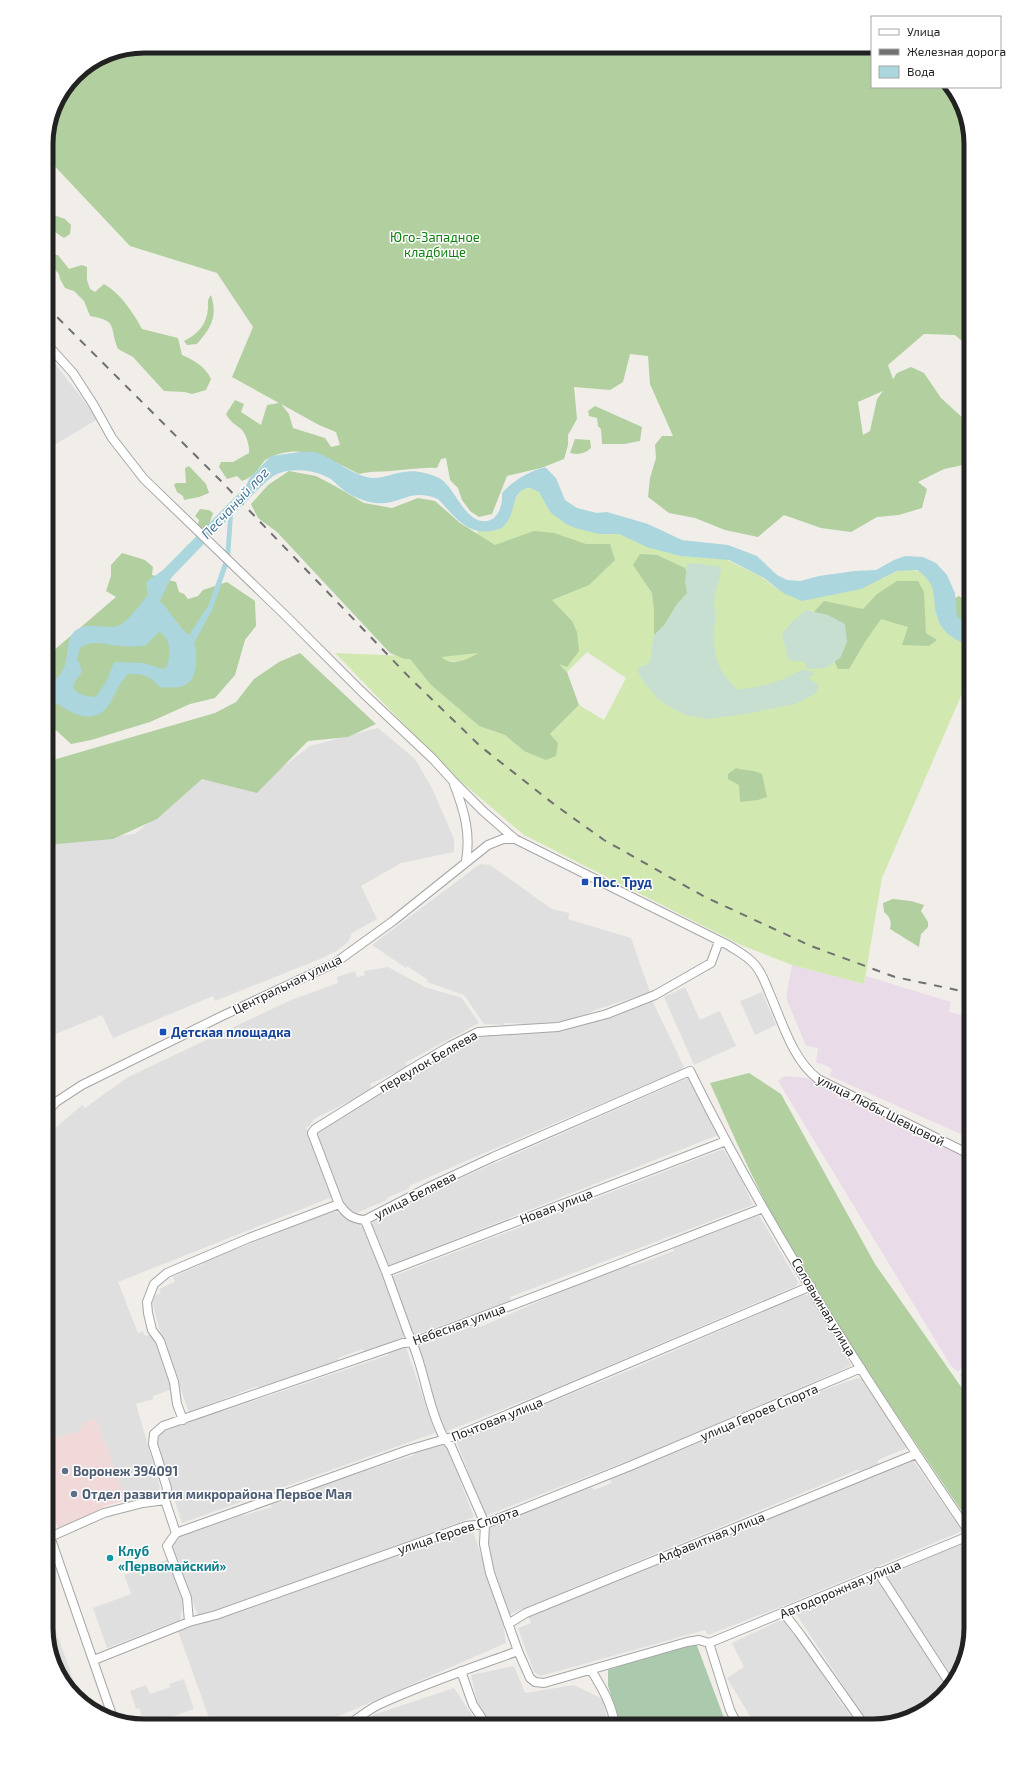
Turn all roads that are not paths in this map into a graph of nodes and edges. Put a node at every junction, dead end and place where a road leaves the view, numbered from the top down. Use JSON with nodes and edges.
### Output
{"nodes":[{"id":1,"x":53,"y":351,"type":"edge"},
{"id":2,"x":453,"y":781,"type":"junction"},
{"id":3,"x":515,"y":839,"type":"junction"},
{"id":4,"x":466,"y":861,"type":"junction"},
{"id":5,"x":719,"y":941,"type":"junction"},
{"id":6,"x":690,"y":1071,"type":"joint"},
{"id":7,"x":53,"y":1105,"type":"edge"},
{"id":8,"x":726,"y":1141,"type":"junction"},
{"id":9,"x":964,"y":1152,"type":"edge"},
{"id":10,"x":339,"y":1204,"type":"junction"},
{"id":11,"x":763,"y":1208,"type":"junction"},
{"id":12,"x":365,"y":1220,"type":"junction"},
{"id":13,"x":386,"y":1272,"type":"junction"},
{"id":14,"x":811,"y":1286,"type":"junction"},
{"id":15,"x":413,"y":1342,"type":"junction"},
{"id":16,"x":861,"y":1368,"type":"junction"},
{"id":17,"x":182,"y":1420,"type":"junction"},
{"id":18,"x":446,"y":1439,"type":"junction"},
{"id":19,"x":916,"y":1454,"type":"junction"},
{"id":20,"x":165,"y":1500,"type":"junction"},
{"id":21,"x":485,"y":1524,"type":"junction"},
{"id":22,"x":964,"y":1525,"type":"edge"},
{"id":23,"x":176,"y":1533,"type":"junction"},
{"id":24,"x":53,"y":1537,"type":"edge"},
{"id":25,"x":964,"y":1538,"type":"edge"},
{"id":26,"x":53,"y":1546,"type":"edge"},
{"id":27,"x":878,"y":1572,"type":"junction"},
{"id":28,"x":783,"y":1612,"type":"junction"},
{"id":29,"x":189,"y":1622,"type":"junction"},
{"id":30,"x":508,"y":1624,"type":"junction"},
{"id":31,"x":709,"y":1643,"type":"junction"},
{"id":32,"x":518,"y":1651,"type":"junction"},
{"id":33,"x":94,"y":1660,"type":"junction"},
{"id":34,"x":590,"y":1670,"type":"junction"},
{"id":35,"x":461,"y":1671,"type":"junction"},
{"id":36,"x":947,"y":1680,"type":"edge"},
{"id":37,"x":111,"y":1713,"type":"edge"},
{"id":38,"x":364,"y":1719,"type":"edge"},
{"id":39,"x":482,"y":1719,"type":"edge"},
{"id":40,"x":614,"y":1719,"type":"edge"},
{"id":41,"x":734,"y":1719,"type":"edge"},
{"id":42,"x":860,"y":1719,"type":"edge"}],
"edges":[{"from":1,"to":2,"type":"street","name":"улица Любы Шевцовой"},
{"from":2,"to":3,"type":"street","name":"улица Любы Шевцовой"},
{"from":2,"to":4,"type":"street"},
{"from":3,"to":4,"type":"street","name":"Центральная улица"},
{"from":3,"to":5,"type":"street","name":"улица Любы Шевцовой"},
{"from":4,"to":7,"type":"street","name":"Центральная улица"},
{"from":5,"to":9,"type":"street","name":"улица Любы Шевцовой"},
{"from":5,"to":10,"type":"street","name":"переулок Беляева"},
{"from":6,"to":8,"type":"street","name":"Соловьиная улица"},
{"from":6,"to":12,"type":"street","name":"улица Беляева"},
{"from":8,"to":11,"type":"street","name":"Соловьиная улица"},
{"from":8,"to":13,"type":"street","name":"Новая улица"},
{"from":10,"to":12,"type":"street","name":"улица Беляева"},
{"from":10,"to":17,"type":"street"},
{"from":11,"to":14,"type":"street","name":"Соловьиная улица"},
{"from":11,"to":15,"type":"street","name":"Небесная улица"},
{"from":12,"to":13,"type":"street"},
{"from":13,"to":15,"type":"street"},
{"from":14,"to":16,"type":"street","name":"Соловьиная улица"},
{"from":14,"to":18,"type":"street","name":"Почтовая улица"},
{"from":15,"to":17,"type":"street","name":"Небесная улица"},
{"from":15,"to":18,"type":"street"},
{"from":16,"to":19,"type":"street","name":"Соловьиная улица"},
{"from":16,"to":21,"type":"street","name":"улица Героев Спорта"},
{"from":17,"to":20,"type":"street","name":"Небесная улица"},
{"from":18,"to":21,"type":"street"},
{"from":18,"to":23,"type":"street","name":"Почтовая улица"},
{"from":19,"to":22,"type":"street","name":"Соловьиная улица"},
{"from":19,"to":30,"type":"street","name":"Алфавитная улица"},
{"from":20,"to":23,"type":"street"},
{"from":20,"to":24,"type":"street"},
{"from":21,"to":29,"type":"street","name":"улица Героев Спорта"},
{"from":21,"to":30,"type":"street"},
{"from":23,"to":29,"type":"street"},
{"from":25,"to":27,"type":"street","name":"Автодорожная улица"},
{"from":26,"to":33,"type":"street"},
{"from":27,"to":28,"type":"street","name":"Автодорожная улица"},
{"from":27,"to":36,"type":"street"},
{"from":28,"to":31,"type":"street","name":"Автодорожная улица"},
{"from":28,"to":42,"type":"street"},
{"from":29,"to":33,"type":"street","name":"улица Героев Спорта"},
{"from":30,"to":32,"type":"street"},
{"from":31,"to":34,"type":"street"},
{"from":31,"to":41,"type":"street"},
{"from":32,"to":34,"type":"street"},
{"from":32,"to":35,"type":"street"},
{"from":33,"to":37,"type":"street"},
{"from":34,"to":40,"type":"street"},
{"from":35,"to":38,"type":"street"},
{"from":35,"to":39,"type":"street"}]}
